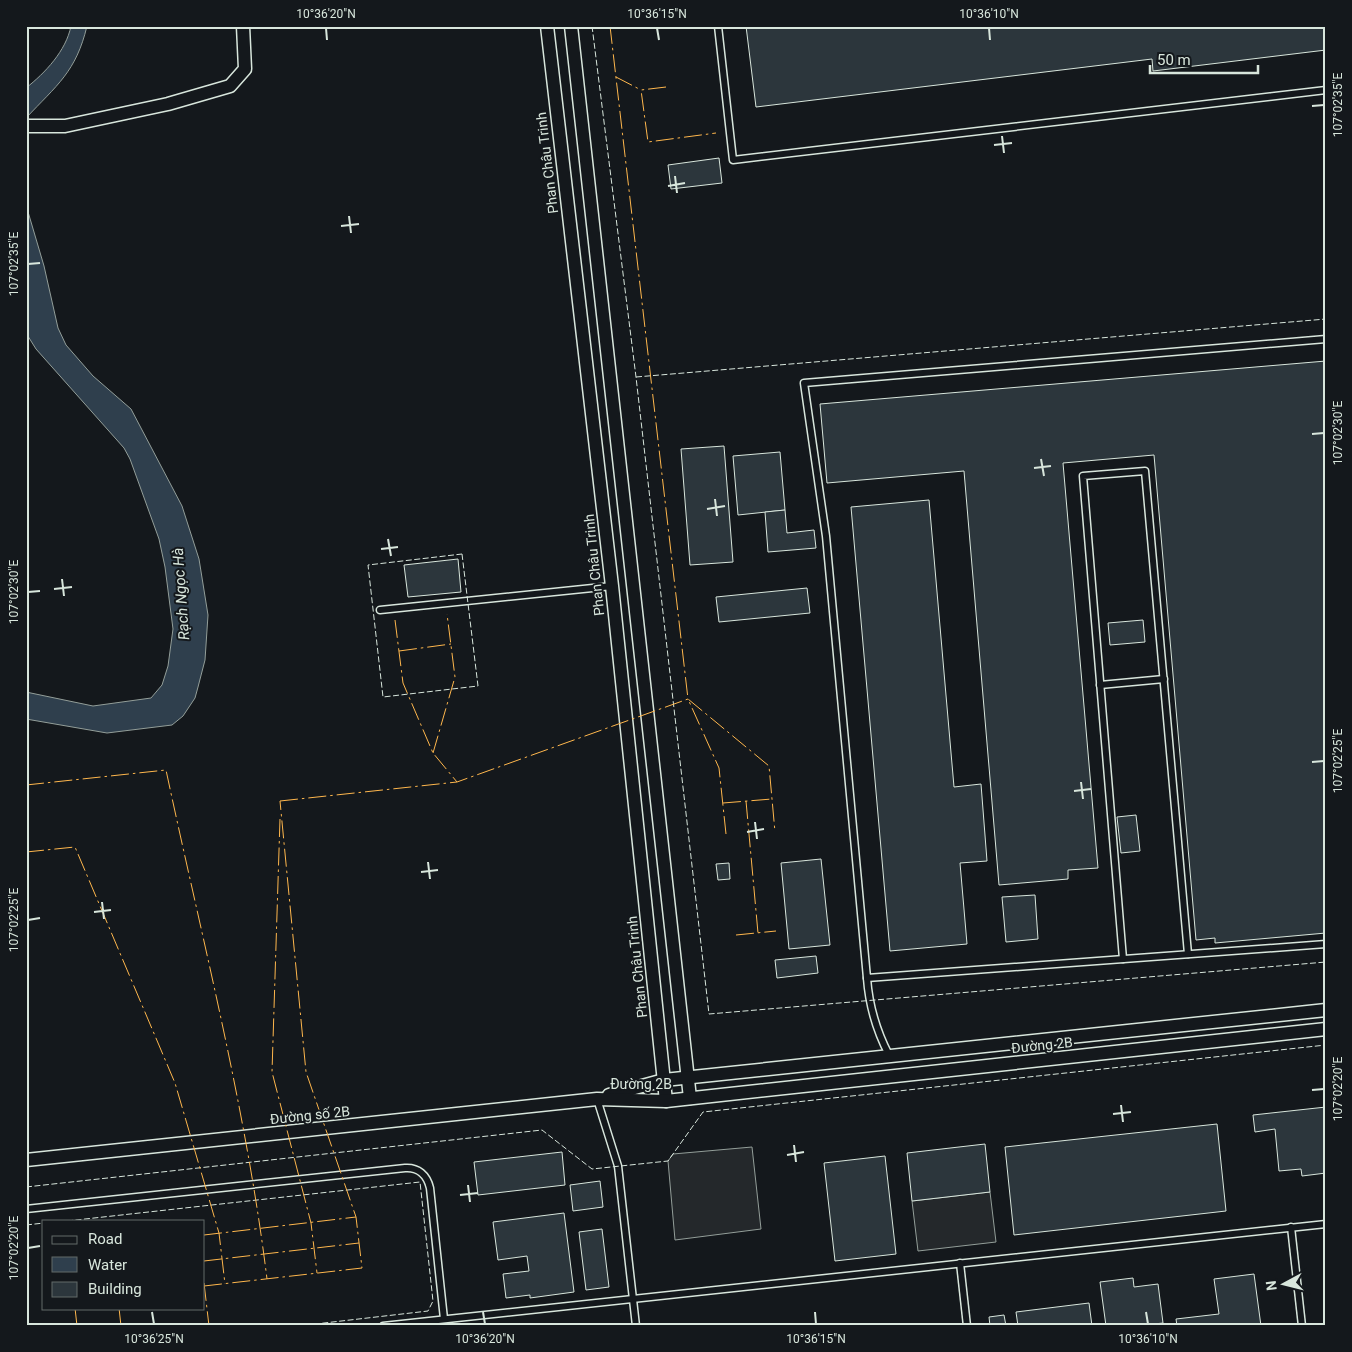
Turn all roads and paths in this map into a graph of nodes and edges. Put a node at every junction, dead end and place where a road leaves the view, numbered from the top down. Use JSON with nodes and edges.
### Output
{"nodes":[{"id":1,"x":243,"y":26,"type":"edge"},
{"id":2,"x":547,"y":26,"type":"edge"},
{"id":3,"x":571,"y":26,"type":"edge"},
{"id":4,"x":718,"y":26,"type":"edge"},
{"id":5,"x":1326,"y":90,"type":"edge"},
{"id":6,"x":26,"y":126,"type":"edge"},
{"id":7,"x":1326,"y":339,"type":"edge"},
{"id":8,"x":612,"y":586,"type":"junction"},
{"id":9,"x":380,"y":610,"type":"dead end"},
{"id":10,"x":1164,"y":679,"type":"junction"},
{"id":11,"x":1100,"y":685,"type":"junction"},
{"id":12,"x":1326,"y":944,"type":"edge"},
{"id":13,"x":1188,"y":954,"type":"junction"},
{"id":14,"x":1123,"y":959,"type":"junction"},
{"id":15,"x":867,"y":978,"type":"junction"},
{"id":16,"x":1326,"y":1010,"type":"edge"},
{"id":17,"x":1326,"y":1030,"type":"edge"},
{"id":18,"x":889,"y":1055,"type":"junction"},
{"id":19,"x":688,"y":1078,"type":"junction"},
{"id":20,"x":664,"y":1080,"type":"junction"},
{"id":21,"x":690,"y":1098,"type":"junction"},
{"id":22,"x":597,"y":1099,"type":"junction"},
{"id":23,"x":666,"y":1101,"type":"junction"},
{"id":24,"x":26,"y":1160,"type":"edge"},
{"id":25,"x":26,"y":1210,"type":"edge"},
{"id":26,"x":1326,"y":1224,"type":"edge"},
{"id":27,"x":1291,"y":1227,"type":"junction"},
{"id":28,"x":960,"y":1263,"type":"junction"},
{"id":29,"x":633,"y":1299,"type":"junction"},
{"id":30,"x":444,"y":1319,"type":"junction"},
{"id":31,"x":383,"y":1326,"type":"edge"},
{"id":32,"x":636,"y":1326,"type":"edge"},
{"id":33,"x":967,"y":1326,"type":"edge"},
{"id":34,"x":1302,"y":1326,"type":"edge"}],
"edges":[{"from":1,"to":6,"type":"street"},
{"from":2,"to":8,"type":"street","name":"Phan Châu Trinh"},
{"from":3,"to":19,"type":"street"},
{"from":4,"to":5,"type":"lane"},
{"from":7,"to":15,"type":"lane"},
{"from":8,"to":9,"type":"lane"},
{"from":8,"to":20,"type":"street","name":"Phan Châu Trinh"},
{"from":10,"to":11,"type":"lane"},
{"from":10,"to":11,"type":"lane"},
{"from":10,"to":13,"type":"lane"},
{"from":11,"to":14,"type":"lane"},
{"from":12,"to":13,"type":"lane"},
{"from":13,"to":14,"type":"lane"},
{"from":14,"to":15,"type":"lane"},
{"from":15,"to":18,"type":"lane"},
{"from":16,"to":18,"type":"street","name":"Đường 2B"},
{"from":17,"to":21,"type":"street","name":"Đường 2B"},
{"from":18,"to":19,"type":"street","name":"Đường 2B"},
{"from":19,"to":20,"type":"street","name":"Đường 2B"},
{"from":19,"to":21,"type":"street"},
{"from":20,"to":22,"type":"street","name":"Đường 2B"},
{"from":20,"to":23,"type":"street","name":"Phan Châu Trinh"},
{"from":21,"to":23,"type":"street","name":"Đường 2B"},
{"from":22,"to":23,"type":"street","name":"Đường 2B"},
{"from":22,"to":24,"type":"street","name":"Đường số 2B"},
{"from":22,"to":29,"type":"lane"},
{"from":25,"to":30,"type":"lane"},
{"from":26,"to":27,"type":"lane"},
{"from":27,"to":28,"type":"lane"},
{"from":27,"to":34,"type":"lane"},
{"from":28,"to":29,"type":"lane"},
{"from":28,"to":33,"type":"lane"},
{"from":29,"to":30,"type":"lane"},
{"from":29,"to":32,"type":"lane"},
{"from":30,"to":31,"type":"lane"}]}
